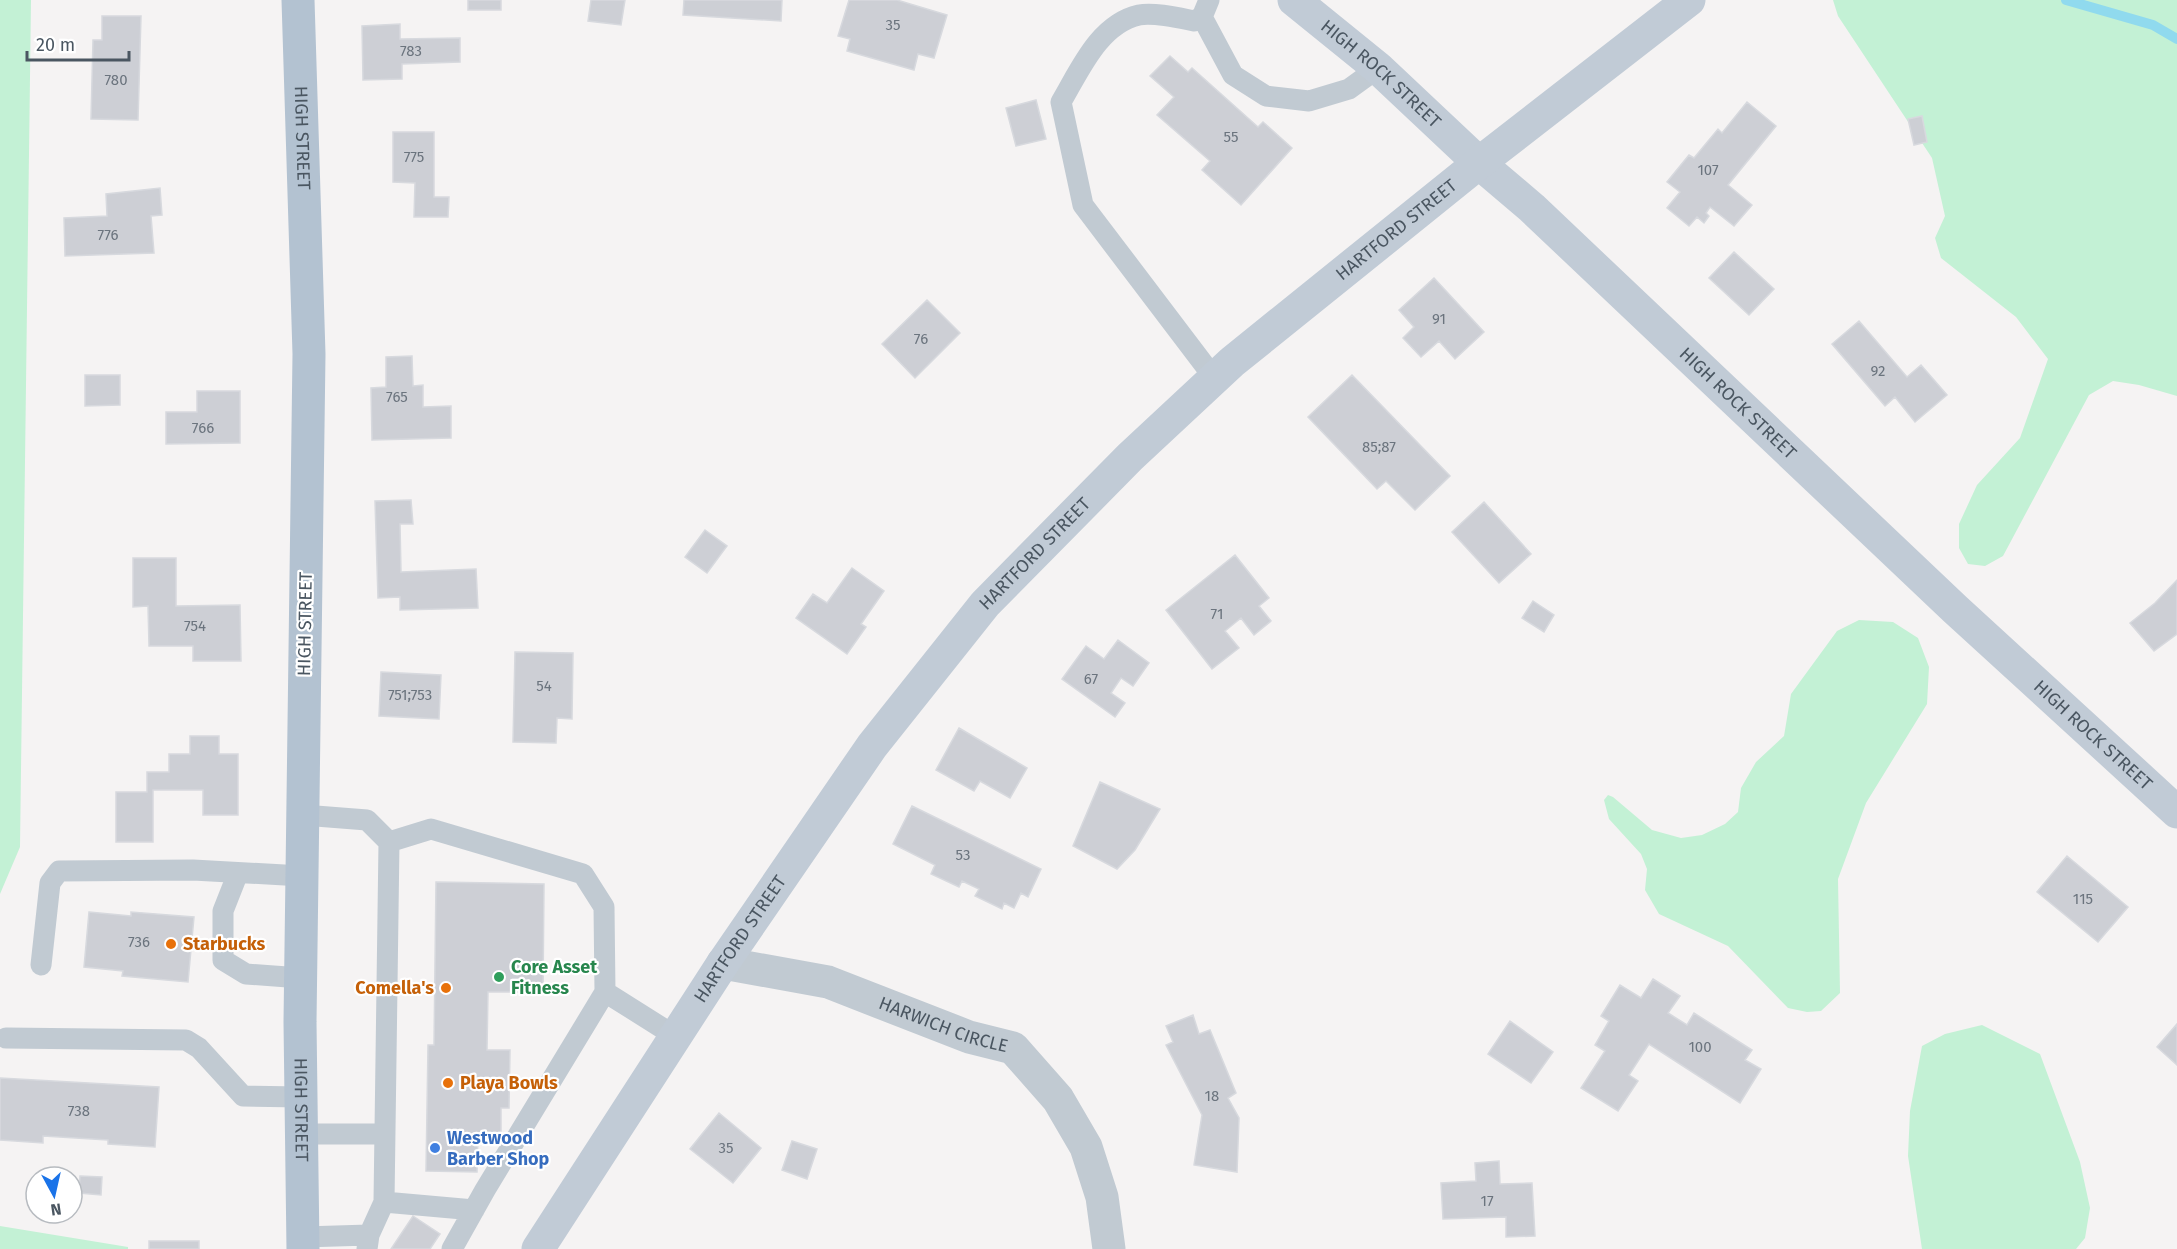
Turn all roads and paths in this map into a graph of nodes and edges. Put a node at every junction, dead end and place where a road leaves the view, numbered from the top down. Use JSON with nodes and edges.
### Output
{"nodes":[{"id":1,"x":298,"y":0,"type":"edge"},
{"id":2,"x":1294,"y":0,"type":"edge"},
{"id":3,"x":1689,"y":0,"type":"edge"},
{"id":4,"x":1205,"y":9,"type":"edge"},
{"id":5,"x":1378,"y":68,"type":"junction"},
{"id":6,"x":1479,"y":163,"type":"junction"},
{"id":7,"x":1215,"y":379,"type":"junction"},
{"id":8,"x":2177,"y":812,"type":"edge"},
{"id":9,"x":303,"y":815,"type":"junction"},
{"id":10,"x":388,"y":842,"type":"junction"},
{"id":11,"x":238,"y":873,"type":"junction"},
{"id":12,"x":302,"y":876,"type":"junction"},
{"id":13,"x":723,"y":963,"type":"junction"},
{"id":14,"x":41,"y":965,"type":"dead end"},
{"id":15,"x":301,"y":978,"type":"junction"},
{"id":16,"x":605,"y":992,"type":"junction"},
{"id":17,"x":675,"y":1036,"type":"junction"},
{"id":18,"x":6,"y":1038,"type":"dead end"},
{"id":19,"x":301,"y":1096,"type":"junction"},
{"id":20,"x":301,"y":1134,"type":"junction"},
{"id":21,"x":385,"y":1134,"type":"junction"},
{"id":22,"x":384,"y":1202,"type":"junction"},
{"id":23,"x":474,"y":1210,"type":"junction"},
{"id":24,"x":368,"y":1242,"type":"edge"},
{"id":25,"x":303,"y":1243,"type":"edge"},
{"id":26,"x":452,"y":1249,"type":"edge"},
{"id":27,"x":538,"y":1249,"type":"edge"},
{"id":28,"x":1109,"y":1249,"type":"edge"}],
"edges":[{"from":1,"to":9,"type":"main road","name":"HIGH STREET"},
{"from":2,"to":5,"type":"street","name":"HIGH ROCK STREET"},
{"from":3,"to":6,"type":"street","name":"HARTFORD STREET"},
{"from":4,"to":5,"type":"lane"},
{"from":4,"to":7,"type":"lane"},
{"from":5,"to":6,"type":"street","name":"HIGH ROCK STREET"},
{"from":6,"to":7,"type":"street","name":"HARTFORD STREET"},
{"from":6,"to":8,"type":"street","name":"HIGH ROCK STREET"},
{"from":7,"to":13,"type":"street","name":"HARTFORD STREET"},
{"from":9,"to":10,"type":"lane"},
{"from":9,"to":12,"type":"main road","name":"HIGH STREET"},
{"from":10,"to":16,"type":"lane"},
{"from":10,"to":21,"type":"lane"},
{"from":11,"to":12,"type":"lane"},
{"from":11,"to":14,"type":"lane"},
{"from":11,"to":15,"type":"lane"},
{"from":12,"to":15,"type":"main road","name":"HIGH STREET"},
{"from":13,"to":17,"type":"street","name":"HARTFORD STREET"},
{"from":13,"to":28,"type":"street","name":"HARWICH CIRCLE"},
{"from":15,"to":19,"type":"main road","name":"HIGH STREET"},
{"from":16,"to":17,"type":"lane"},
{"from":16,"to":23,"type":"lane"},
{"from":17,"to":27,"type":"street","name":"HARTFORD STREET"},
{"from":18,"to":19,"type":"lane"},
{"from":19,"to":20,"type":"main road","name":"HIGH STREET"},
{"from":20,"to":21,"type":"lane"},
{"from":20,"to":25,"type":"main road","name":"HIGH STREET"},
{"from":21,"to":22,"type":"lane"},
{"from":22,"to":23,"type":"lane"},
{"from":22,"to":24,"type":"lane"},
{"from":23,"to":26,"type":"lane"},
{"from":24,"to":25,"type":"lane"}]}
